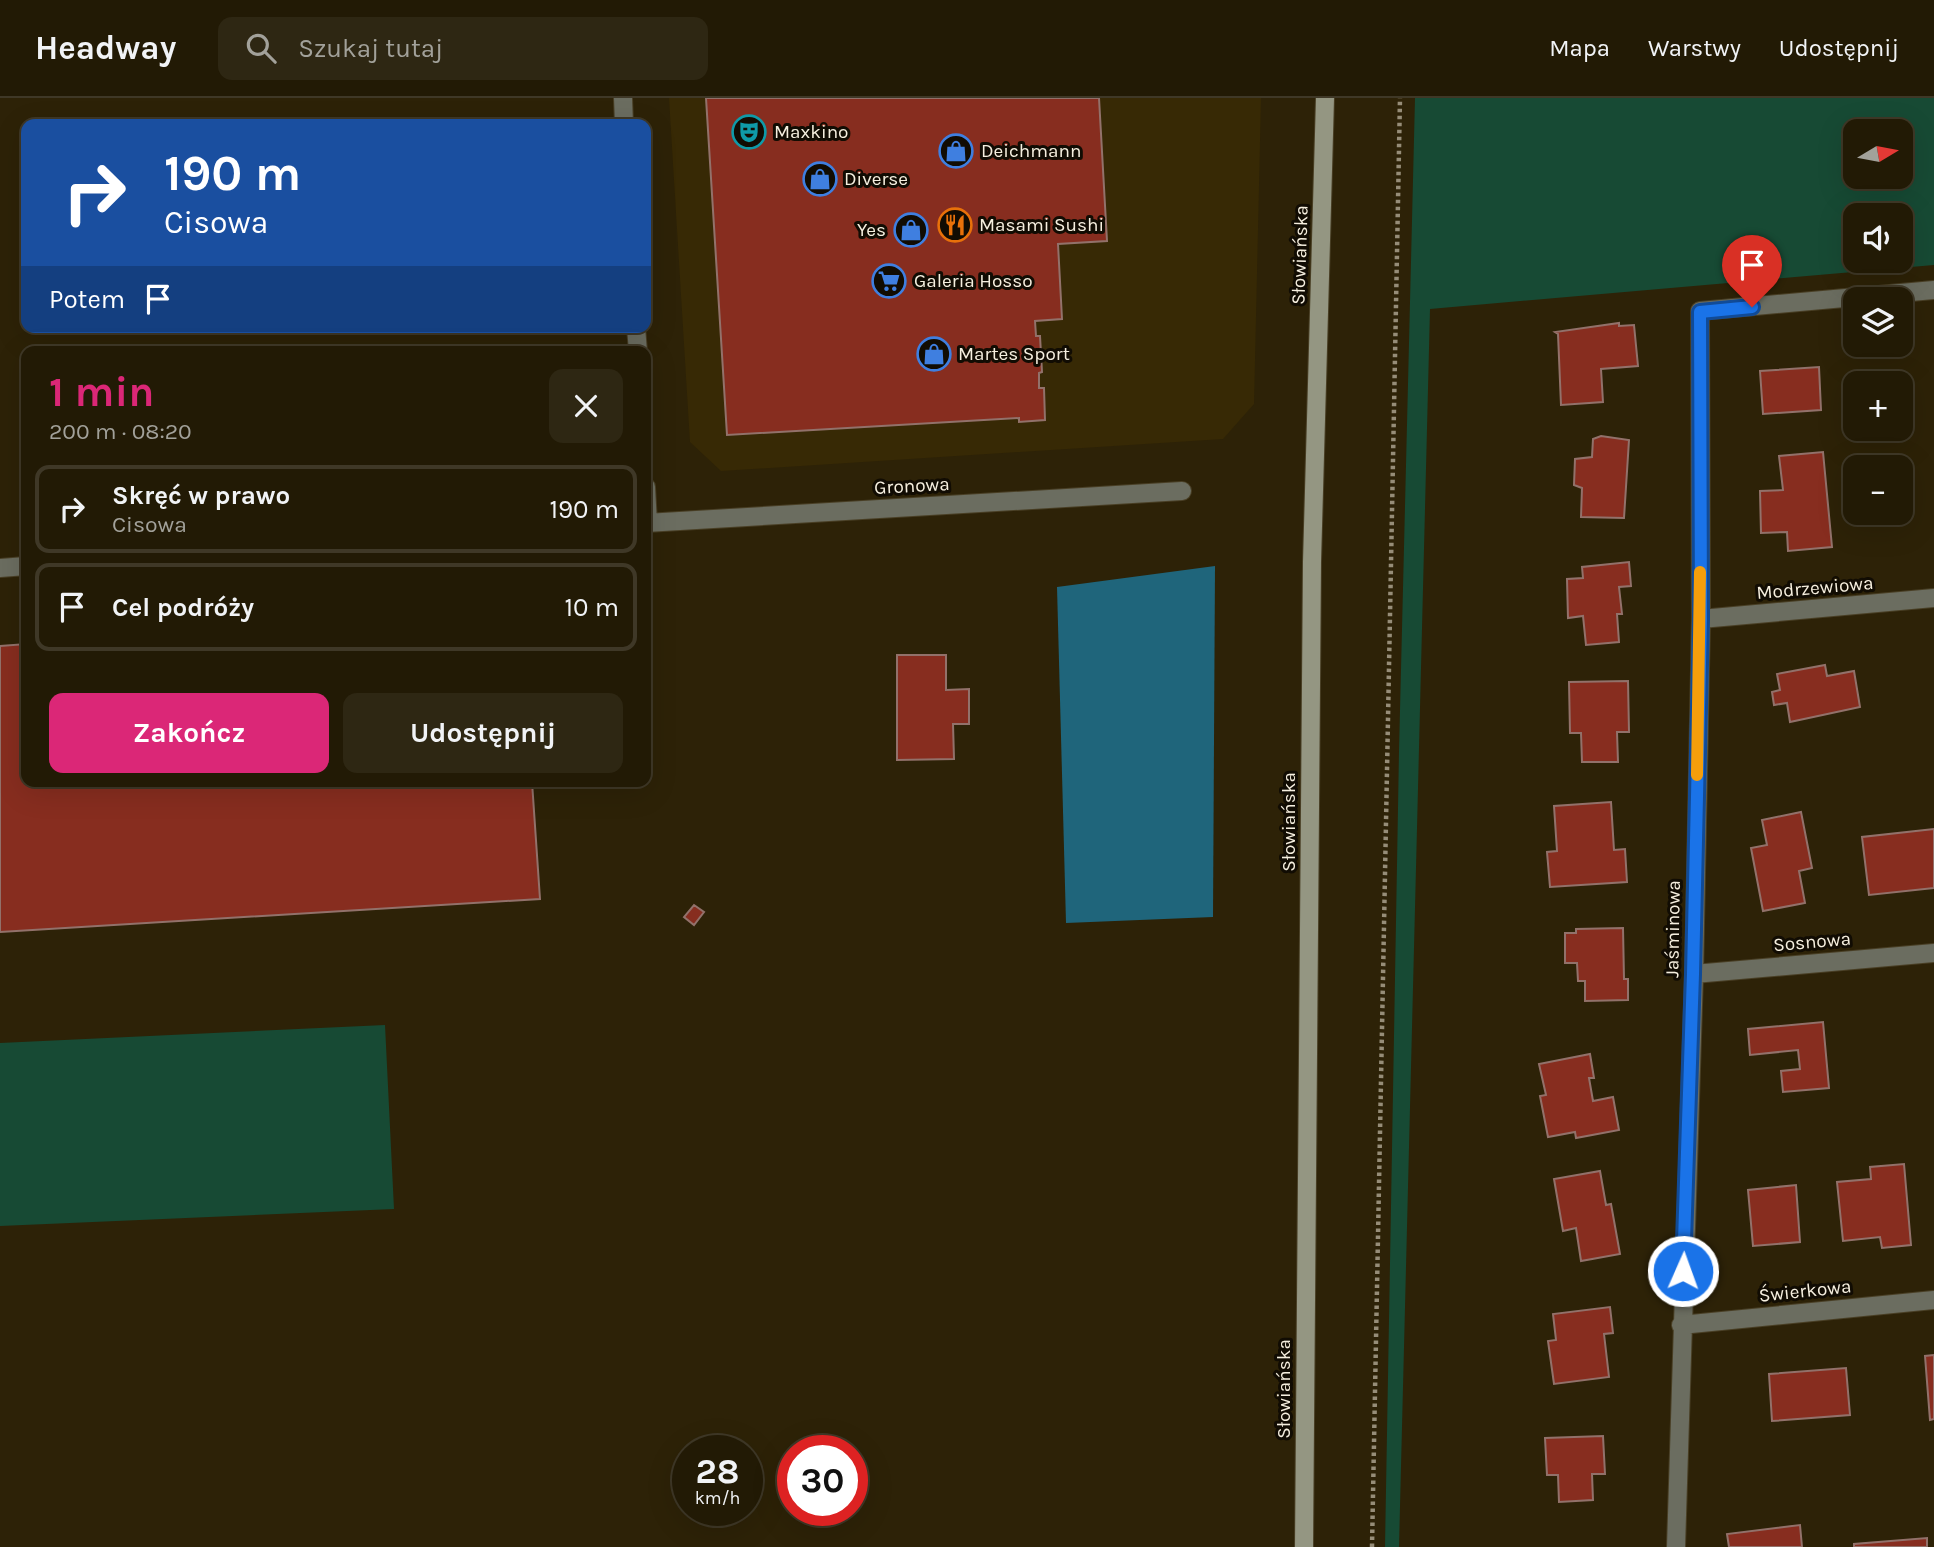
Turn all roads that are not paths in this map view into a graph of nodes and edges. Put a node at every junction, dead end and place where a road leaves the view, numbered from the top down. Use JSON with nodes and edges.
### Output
{"nodes":[{"id":1,"x":623,"y":98,"type":"edge"},
{"id":2,"x":1325,"y":98,"type":"edge"},
{"id":3,"x":624,"y":119,"type":"edge"},
{"id":4,"x":1934,"y":290,"type":"edge"},
{"id":5,"x":1182,"y":491,"type":"dead end"},
{"id":6,"x":651,"y":523,"type":"edge"},
{"id":7,"x":21,"y":566,"type":"edge"},
{"id":8,"x":0,"y":568,"type":"edge"},
{"id":9,"x":1934,"y":598,"type":"edge"},
{"id":10,"x":1701,"y":619,"type":"junction"},
{"id":11,"x":1934,"y":953,"type":"edge"},
{"id":12,"x":1693,"y":974,"type":"junction"},
{"id":13,"x":1934,"y":1300,"type":"edge"},
{"id":14,"x":1681,"y":1325,"type":"junction"},
{"id":15,"x":1304,"y":1547,"type":"edge"},
{"id":16,"x":1676,"y":1547,"type":"edge"}],
"edges":[{"from":1,"to":3,"type":"street"},
{"from":2,"to":15,"type":"main road","name":"Słowiańska"},
{"from":4,"to":10,"type":"street","name":"Jaśminowa"},
{"from":5,"to":6,"type":"street","name":"Gronowa"},
{"from":7,"to":8,"type":"street"},
{"from":9,"to":10,"type":"street","name":"Modrzewiowa"},
{"from":10,"to":12,"type":"street","name":"Jaśminowa"},
{"from":11,"to":12,"type":"street","name":"Sosnowa"},
{"from":12,"to":14,"type":"street","name":"Jaśminowa"},
{"from":13,"to":14,"type":"street","name":"Świerkowa"},
{"from":14,"to":16,"type":"street","name":"Jaśminowa"}]}
